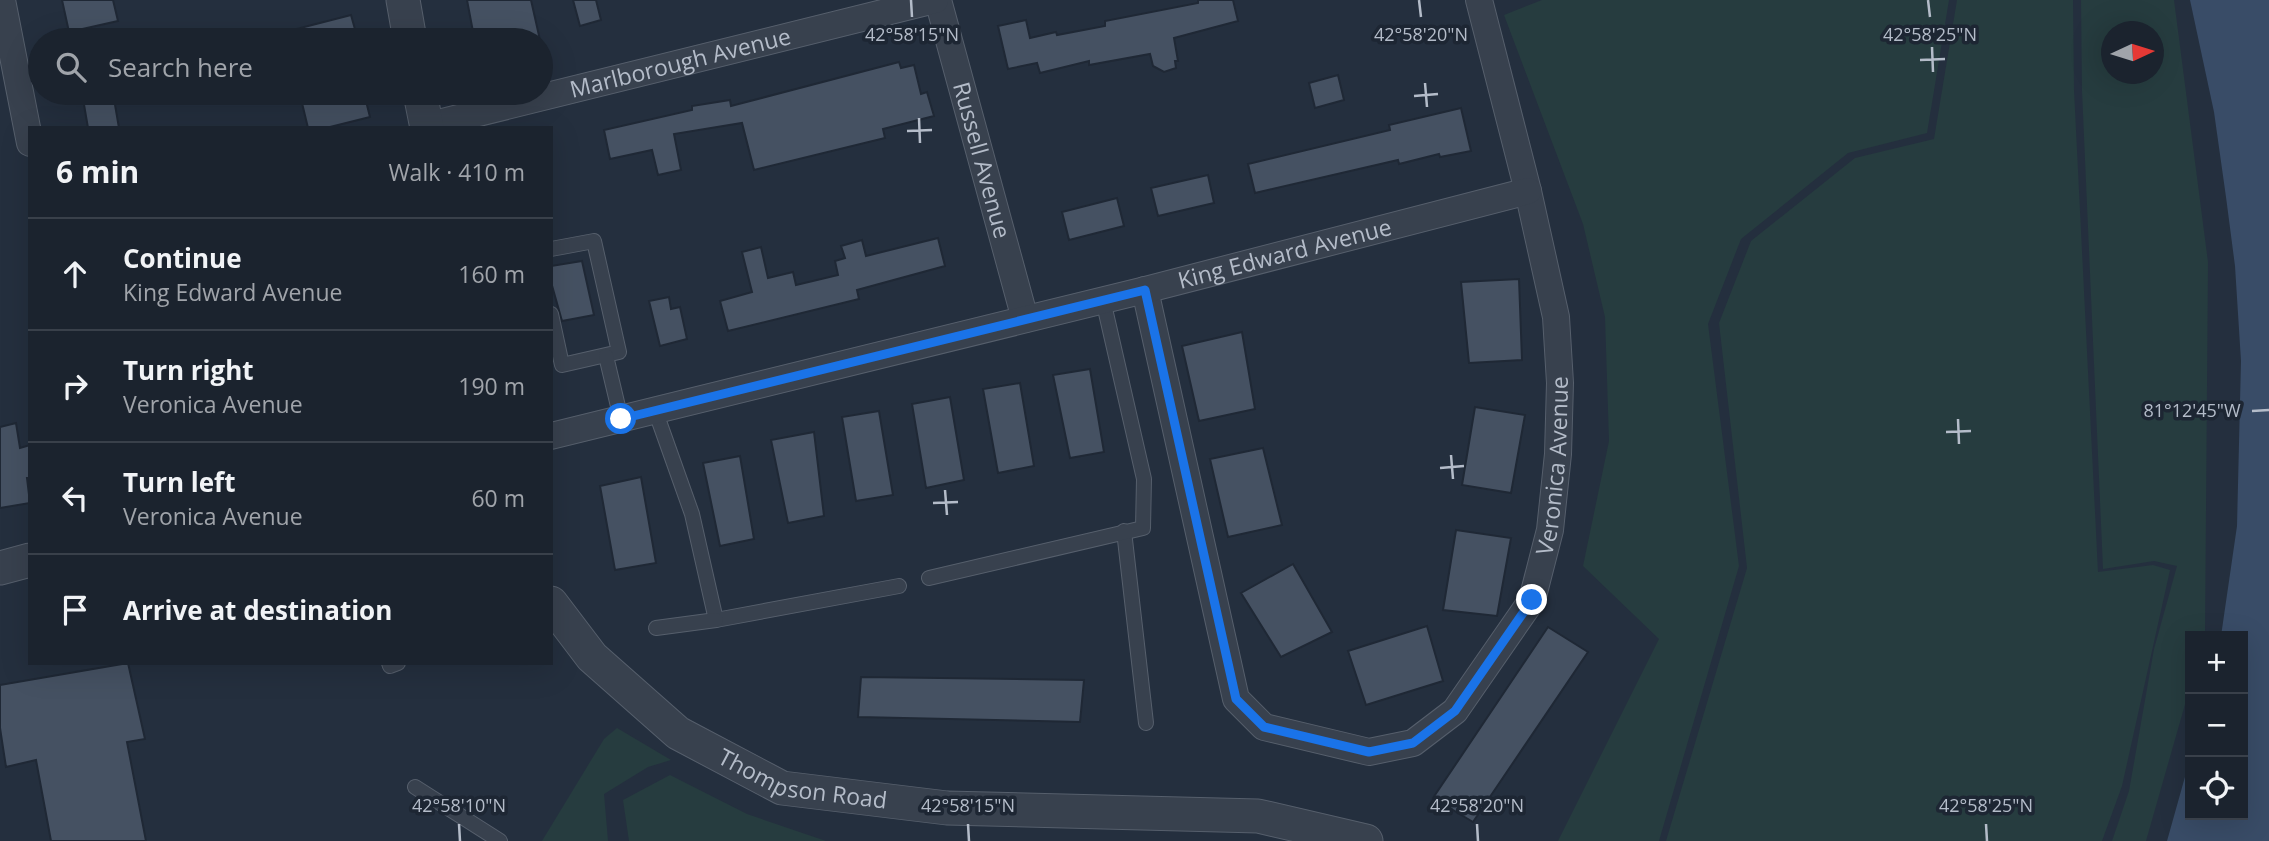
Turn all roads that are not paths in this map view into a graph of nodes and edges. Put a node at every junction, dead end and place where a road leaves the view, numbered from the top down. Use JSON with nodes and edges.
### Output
{"nodes":[{"id":1,"x":2,"y":0,"type":"edge"},
{"id":2,"x":402,"y":0,"type":"edge"},
{"id":3,"x":937,"y":0,"type":"edge"},
{"id":4,"x":1479,"y":0,"type":"edge"},
{"id":5,"x":408,"y":28,"type":"edge"},
{"id":6,"x":553,"y":95,"type":"edge"},
{"id":7,"x":422,"y":105,"type":"edge"},
{"id":8,"x":515,"y":105,"type":"edge"},
{"id":9,"x":426,"y":126,"type":"edge"},
{"id":10,"x":430,"y":126,"type":"edge"},
{"id":11,"x":28,"y":133,"type":"edge"},
{"id":12,"x":1528,"y":191,"type":"junction"},
{"id":13,"x":553,"y":249,"type":"edge"},
{"id":14,"x":1145,"y":290,"type":"junction"},
{"id":15,"x":1103,"y":300,"type":"junction"},
{"id":16,"x":1025,"y":319,"type":"junction"},
{"id":17,"x":555,"y":343,"type":"edge"},
{"id":18,"x":606,"y":356,"type":"junction"},
{"id":19,"x":557,"y":366,"type":"edge"},
{"id":20,"x":655,"y":410,"type":"junction"},
{"id":21,"x":621,"y":419,"type":"junction"},
{"id":22,"x":553,"y":436,"type":"edge"},
{"id":23,"x":1124,"y":531,"type":"junction"},
{"id":24,"x":28,"y":561,"type":"edge"},
{"id":25,"x":0,"y":568,"type":"edge"},
{"id":26,"x":929,"y":578,"type":"dead end"},
{"id":27,"x":899,"y":586,"type":"dead end"},
{"id":28,"x":553,"y":605,"type":"edge"},
{"id":29,"x":716,"y":620,"type":"junction"},
{"id":30,"x":656,"y":628,"type":"dead end"},
{"id":31,"x":1146,"y":723,"type":"dead end"},
{"id":32,"x":415,"y":786,"type":"dead end"},
{"id":33,"x":500,"y":841,"type":"edge"},
{"id":34,"x":1366,"y":841,"type":"edge"}],
"edges":[{"from":1,"to":11,"type":"street"},
{"from":2,"to":5,"type":"street"},
{"from":3,"to":6,"type":"street","name":"Marlborough Avenue"},
{"from":3,"to":16,"type":"street","name":"Russell Avenue"},
{"from":4,"to":12,"type":"street","name":"Veronica Avenue"},
{"from":7,"to":9,"type":"street"},
{"from":8,"to":10,"type":"street","name":"Marlborough Avenue"},
{"from":12,"to":14,"type":"street","name":"King Edward Avenue"},
{"from":12,"to":14,"type":"street","name":"Veronica Avenue"},
{"from":13,"to":18,"type":"lane"},
{"from":14,"to":15,"type":"street","name":"King Edward Avenue"},
{"from":15,"to":16,"type":"street","name":"King Edward Avenue"},
{"from":15,"to":23,"type":"lane"},
{"from":16,"to":20,"type":"street","name":"King Edward Avenue"},
{"from":17,"to":19,"type":"lane"},
{"from":18,"to":19,"type":"lane"},
{"from":18,"to":21,"type":"lane"},
{"from":20,"to":21,"type":"street","name":"King Edward Avenue"},
{"from":20,"to":29,"type":"lane"},
{"from":21,"to":22,"type":"street","name":"King Edward Avenue"},
{"from":23,"to":26,"type":"lane"},
{"from":23,"to":31,"type":"lane"},
{"from":24,"to":25,"type":"street"},
{"from":27,"to":29,"type":"lane"},
{"from":28,"to":34,"type":"street","name":"Thompson Road"},
{"from":29,"to":30,"type":"lane"},
{"from":32,"to":33,"type":"lane"}]}
